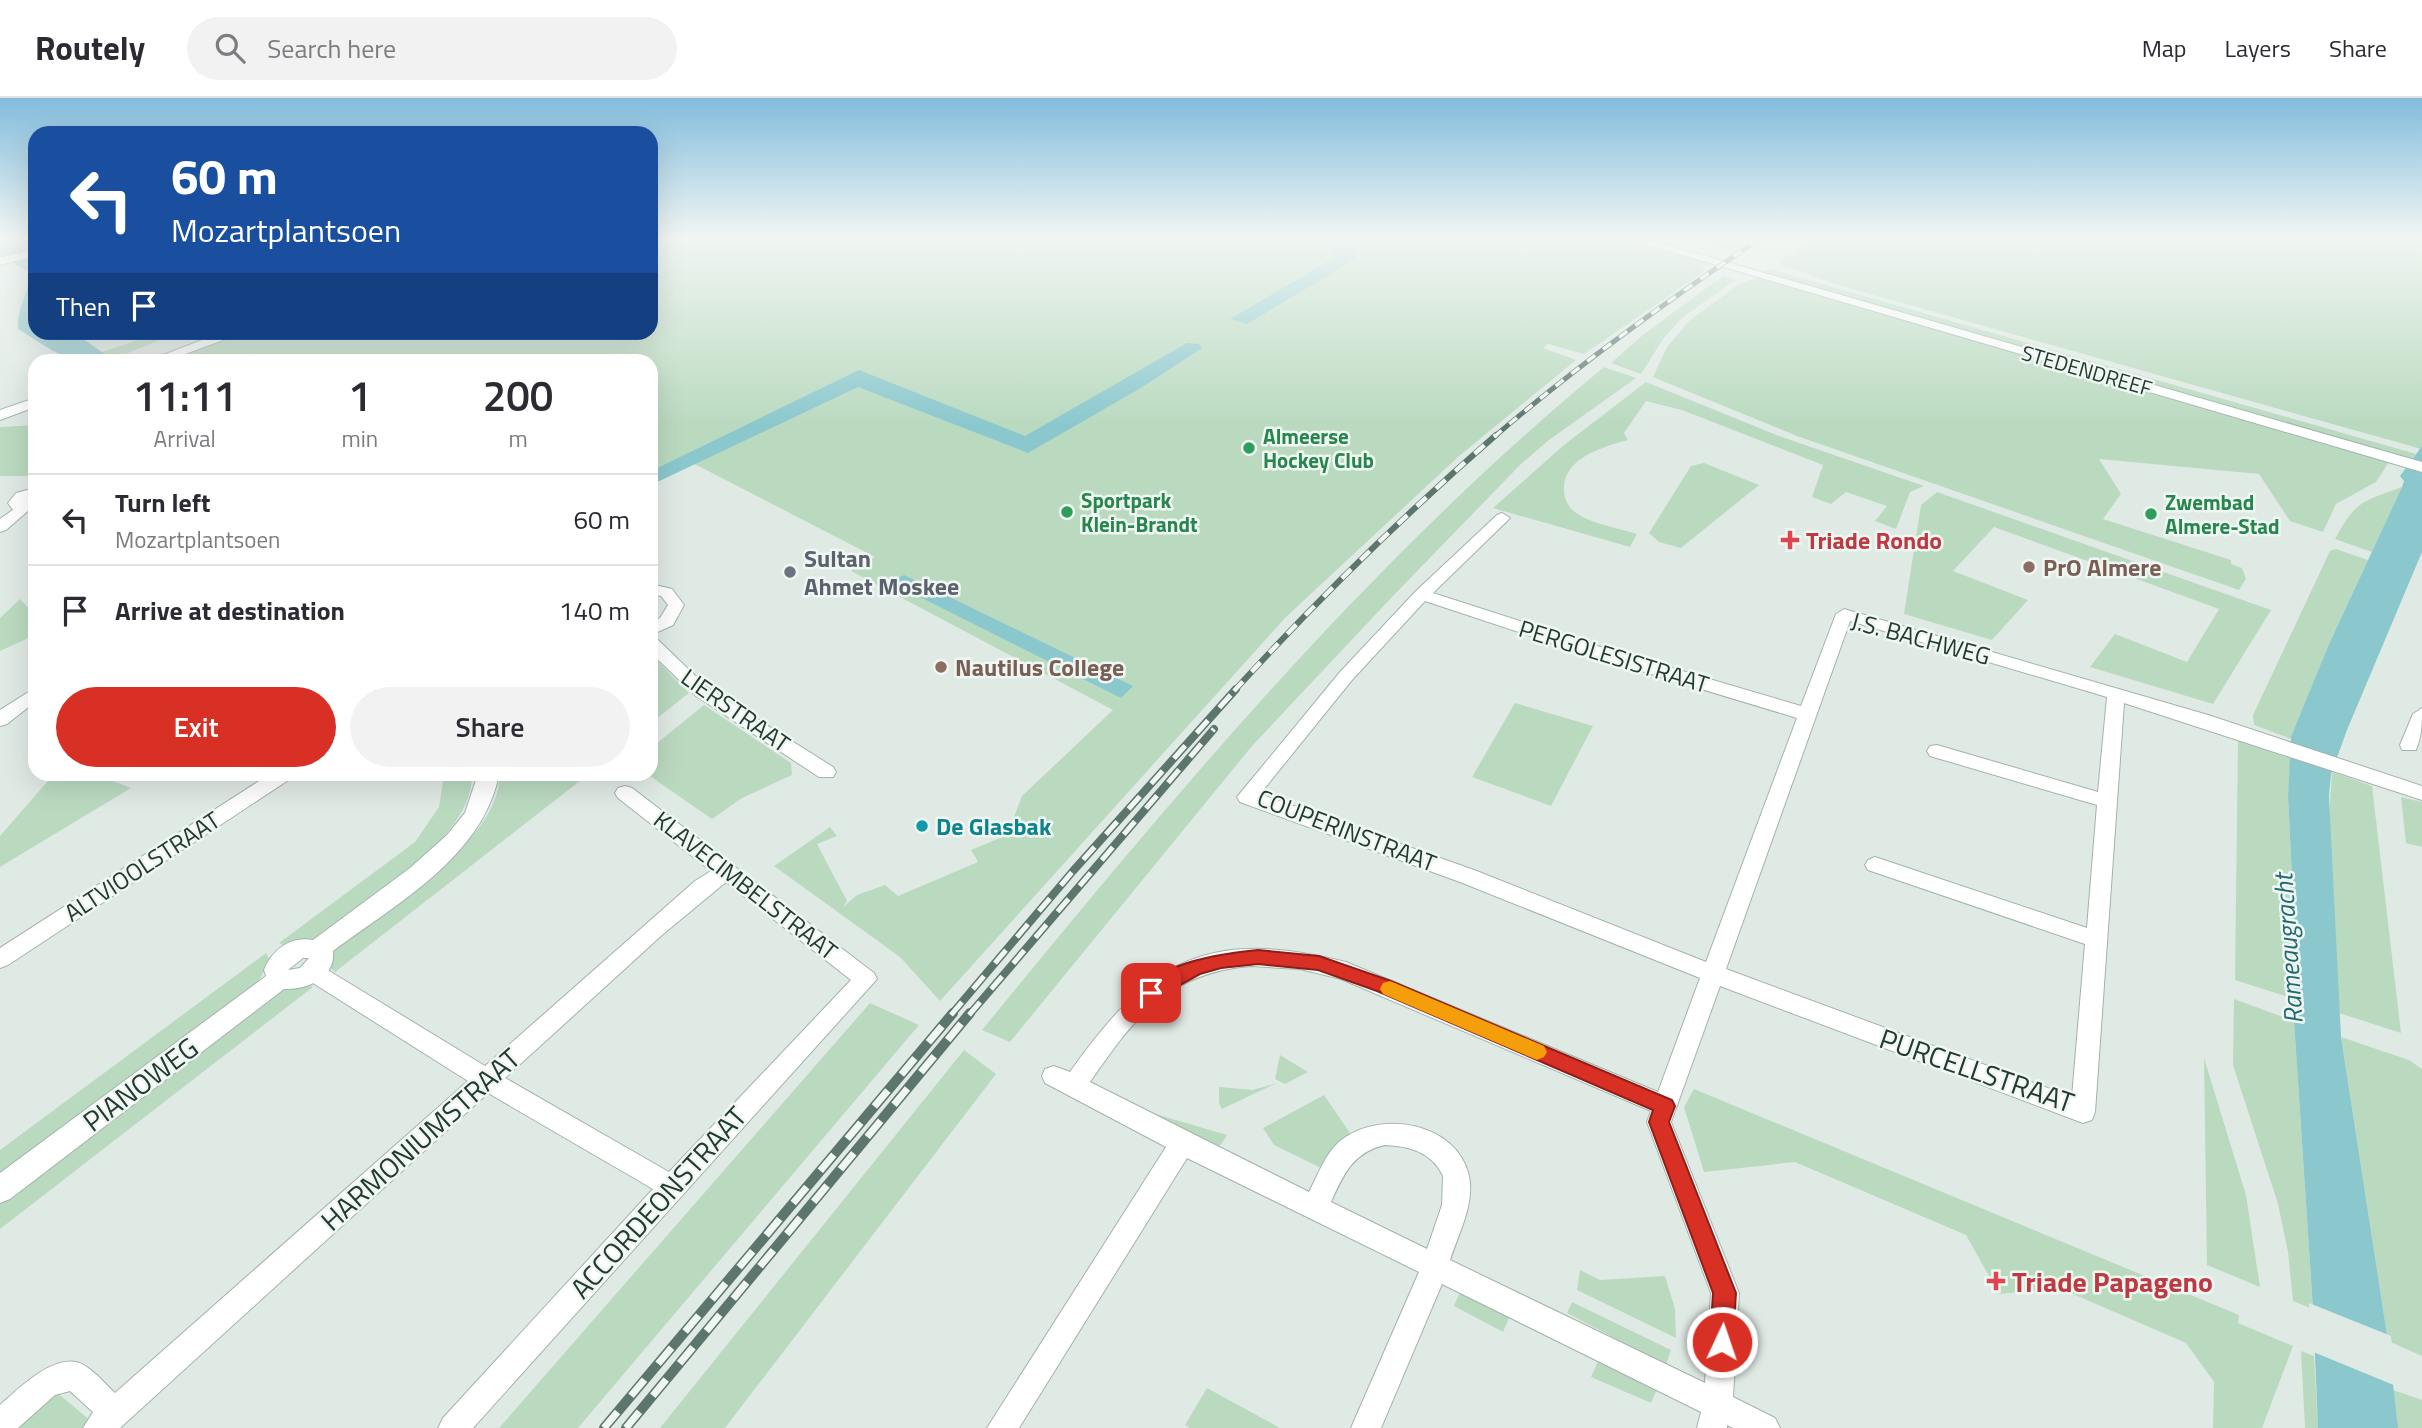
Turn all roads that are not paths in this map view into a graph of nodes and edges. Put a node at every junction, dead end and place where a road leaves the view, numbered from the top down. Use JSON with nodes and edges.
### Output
{"nodes":[{"id":1,"x":1852,"y":300,"type":"edge"},
{"id":2,"x":1878,"y":300,"type":"edge"},
{"id":3,"x":201,"y":340,"type":"edge"},
{"id":4,"x":205,"y":340,"type":"edge"},
{"id":5,"x":161,"y":354,"type":"edge"},
{"id":6,"x":171,"y":354,"type":"edge"},
{"id":7,"x":28,"y":402,"type":"edge"},
{"id":8,"x":28,"y":403,"type":"edge"},
{"id":9,"x":0,"y":409,"type":"edge"},
{"id":10,"x":0,"y":415,"type":"edge"},
{"id":11,"x":2372,"y":446,"type":"junction"},
{"id":12,"x":2422,"y":454,"type":"edge"},
{"id":13,"x":2422,"y":467,"type":"edge"},
{"id":14,"x":0,"y":499,"type":"edge"},
{"id":15,"x":26,"y":504,"type":"edge"},
{"id":16,"x":1502,"y":518,"type":"dead end"},
{"id":17,"x":0,"y":526,"type":"edge"},
{"id":18,"x":658,"y":590,"type":"edge"},
{"id":19,"x":1422,"y":595,"type":"junction"},
{"id":20,"x":658,"y":626,"type":"edge"},
{"id":21,"x":658,"y":650,"type":"edge"},
{"id":22,"x":2116,"y":694,"type":"junction"},
{"id":23,"x":28,"y":699,"type":"edge"},
{"id":24,"x":1806,"y":714,"type":"junction"},
{"id":25,"x":2422,"y":716,"type":"edge"},
{"id":26,"x":0,"y":720,"type":"edge"},
{"id":27,"x":2409,"y":744,"type":"dead end"},
{"id":28,"x":1937,"y":751,"type":"dead end"},
{"id":29,"x":826,"y":772,"type":"dead end"},
{"id":30,"x":272,"y":781,"type":"edge"},
{"id":31,"x":486,"y":781,"type":"edge"},
{"id":32,"x":625,"y":793,"type":"dead end"},
{"id":33,"x":2422,"y":793,"type":"edge"},
{"id":34,"x":2106,"y":801,"type":"junction"},
{"id":35,"x":1875,"y":865,"type":"dead end"},
{"id":36,"x":728,"y":870,"type":"junction"},
{"id":37,"x":2095,"y":939,"type":"junction"},
{"id":38,"x":0,"y":959,"type":"edge"},
{"id":39,"x":316,"y":960,"type":"junction"},
{"id":40,"x":1713,"y":974,"type":"junction"},
{"id":41,"x":866,"y":978,"type":"joint"},
{"id":42,"x":485,"y":1079,"type":"junction"},
{"id":43,"x":1665,"y":1106,"type":"junction"},
{"id":44,"x":1183,"y":1142,"type":"junction"},
{"id":45,"x":672,"y":1187,"type":"junction"},
{"id":46,"x":0,"y":1190,"type":"edge"},
{"id":47,"x":1315,"y":1206,"type":"junction"},
{"id":48,"x":1435,"y":1268,"type":"junction"},
{"id":49,"x":1715,"y":1416,"type":"edge"},
{"id":50,"x":106,"y":1420,"type":"edge"},
{"id":51,"x":0,"y":1424,"type":"edge"},
{"id":52,"x":453,"y":1428,"type":"edge"},
{"id":53,"x":1002,"y":1428,"type":"edge"},
{"id":54,"x":1366,"y":1428,"type":"edge"},
{"id":55,"x":1766,"y":1428,"type":"edge"}],
"edges":[{"from":1,"to":11,"type":"main road","name":"STEDENDREEF"},
{"from":2,"to":11,"type":"main road","name":"STEDENDREEF"},
{"from":3,"to":5,"type":"main road"},
{"from":4,"to":6,"type":"main road"},
{"from":7,"to":9,"type":"main road"},
{"from":8,"to":10,"type":"main road"},
{"from":11,"to":12,"type":"main road","name":"STEDENDREEF"},
{"from":11,"to":13,"type":"main road","name":"STEDENDREEF"},
{"from":14,"to":15,"type":"main road"},
{"from":15,"to":17,"type":"street"},
{"from":16,"to":19,"type":"street","name":"COUPERINSTRAAT"},
{"from":18,"to":20,"type":"street"},
{"from":19,"to":24,"type":"street","name":"PERGOLESISTRAAT"},
{"from":19,"to":40,"type":"street","name":"COUPERINSTRAAT"},
{"from":21,"to":29,"type":"street","name":"LIERSTRAAT"},
{"from":22,"to":24,"type":"street","name":"J.S. BACHWEG"},
{"from":22,"to":33,"type":"street","name":"J.S. BACHWEG"},
{"from":22,"to":34,"type":"street","name":"PURCELLSTRAAT"},
{"from":23,"to":26,"type":"street"},
{"from":24,"to":40,"type":"street","name":"J.S. BACHWEG"},
{"from":25,"to":27,"type":"street"},
{"from":28,"to":34,"type":"street"},
{"from":30,"to":38,"type":"street","name":"ALTVIOOLSTRAAT"},
{"from":31,"to":39,"type":"main road"},
{"from":32,"to":36,"type":"street","name":"KLAVECIMBELSTRAAT"},
{"from":34,"to":37,"type":"street","name":"PURCELLSTRAAT"},
{"from":35,"to":37,"type":"street"},
{"from":36,"to":41,"type":"street","name":"KLAVECIMBELSTRAAT"},
{"from":36,"to":42,"type":"street","name":"HARMONIUMSTRAAT"},
{"from":37,"to":40,"type":"street","name":"PURCELLSTRAAT"},
{"from":39,"to":42,"type":"street"},
{"from":39,"to":46,"type":"main road","name":"PIANOWEG"},
{"from":40,"to":43,"type":"street","name":"J.S. BACHWEG"},
{"from":41,"to":45,"type":"street","name":"ACCORDEONSTRAAT"},
{"from":42,"to":45,"type":"street"},
{"from":42,"to":50,"type":"street","name":"HARMONIUMSTRAAT"},
{"from":43,"to":44,"type":"street"},
{"from":43,"to":49,"type":"street"},
{"from":44,"to":47,"type":"street"},
{"from":44,"to":53,"type":"street"},
{"from":45,"to":52,"type":"street","name":"ACCORDEONSTRAAT"},
{"from":47,"to":48,"type":"street"},
{"from":47,"to":48,"type":"street"},
{"from":48,"to":49,"type":"street"},
{"from":48,"to":54,"type":"street"},
{"from":49,"to":55,"type":"street"},
{"from":50,"to":51,"type":"street","name":"HARMONIUMSTRAAT"}]}
